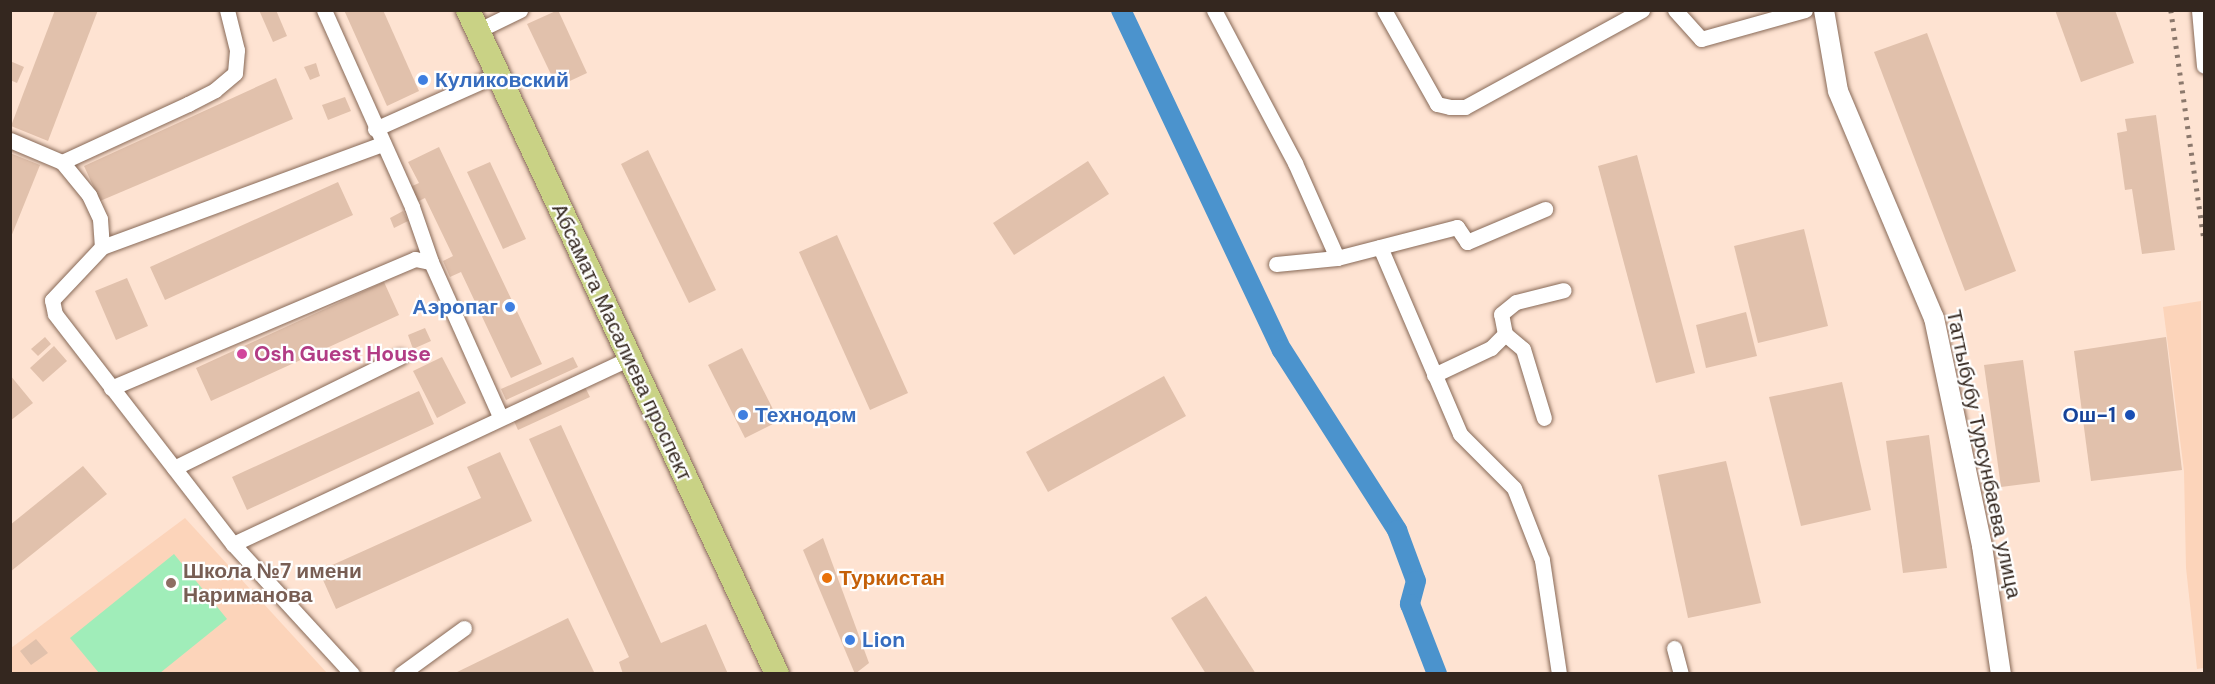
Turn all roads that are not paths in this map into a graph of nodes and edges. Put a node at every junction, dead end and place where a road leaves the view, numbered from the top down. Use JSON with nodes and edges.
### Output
{"nodes":[{"id":1,"x":227,"y":10,"type":"edge"},
{"id":2,"x":324,"y":10,"type":"edge"},
{"id":3,"x":520,"y":10,"type":"edge"},
{"id":4,"x":1214,"y":10,"type":"edge"},
{"id":5,"x":1384,"y":10,"type":"edge"},
{"id":6,"x":1642,"y":10,"type":"edge"},
{"id":7,"x":1675,"y":10,"type":"edge"},
{"id":8,"x":1805,"y":10,"type":"edge"},
{"id":9,"x":1824,"y":10,"type":"edge"},
{"id":10,"x":2199,"y":10,"type":"edge"},
{"id":11,"x":473,"y":21,"type":"edge"},
{"id":12,"x":2205,"y":66,"type":"edge"},
{"id":13,"x":498,"y":74,"type":"junction"},
{"id":14,"x":379,"y":136,"type":"junction"},
{"id":15,"x":10,"y":140,"type":"edge"},
{"id":16,"x":62,"y":162,"type":"junction"},
{"id":17,"x":1545,"y":209,"type":"dead end"},
{"id":18,"x":102,"y":247,"type":"junction"},
{"id":19,"x":1380,"y":247,"type":"junction"},
{"id":20,"x":1337,"y":258,"type":"junction"},
{"id":21,"x":431,"y":262,"type":"junction"},
{"id":22,"x":1276,"y":264,"type":"dead end"},
{"id":23,"x":1564,"y":291,"type":"dead end"},
{"id":24,"x":1505,"y":334,"type":"junction"},
{"id":25,"x":400,"y":357,"type":"dead end"},
{"id":26,"x":630,"y":358,"type":"junction"},
{"id":27,"x":1434,"y":375,"type":"junction"},
{"id":28,"x":111,"y":388,"type":"junction"},
{"id":29,"x":500,"y":416,"type":"junction"},
{"id":30,"x":1544,"y":418,"type":"dead end"},
{"id":31,"x":174,"y":468,"type":"junction"},
{"id":32,"x":233,"y":544,"type":"junction"},
{"id":33,"x":464,"y":628,"type":"dead end"},
{"id":34,"x":1674,"y":648,"type":"dead end"},
{"id":35,"x":352,"y":674,"type":"edge"},
{"id":36,"x":401,"y":674,"type":"edge"},
{"id":37,"x":777,"y":674,"type":"edge"},
{"id":38,"x":1559,"y":674,"type":"edge"},
{"id":39,"x":1681,"y":674,"type":"edge"},
{"id":40,"x":2001,"y":674,"type":"edge"}],
"edges":[{"from":1,"to":16,"type":"street"},
{"from":2,"to":14,"type":"street"},
{"from":3,"to":11,"type":"street"},
{"from":4,"to":20,"type":"street"},
{"from":5,"to":6,"type":"street"},
{"from":7,"to":8,"type":"street"},
{"from":9,"to":40,"type":"street","name":"Таттыбубу Турсунбаева улица"},
{"from":10,"to":12,"type":"street"},
{"from":11,"to":13,"type":"main road","name":"Абсамата Масалиева проспект"},
{"from":13,"to":14,"type":"street"},
{"from":13,"to":26,"type":"main road","name":"Абсамата Масалиева проспект"},
{"from":14,"to":18,"type":"street"},
{"from":14,"to":21,"type":"street"},
{"from":15,"to":16,"type":"street"},
{"from":16,"to":18,"type":"street"},
{"from":17,"to":19,"type":"street"},
{"from":18,"to":28,"type":"street"},
{"from":19,"to":20,"type":"street"},
{"from":19,"to":27,"type":"street"},
{"from":20,"to":22,"type":"street"},
{"from":21,"to":28,"type":"street"},
{"from":21,"to":29,"type":"street"},
{"from":23,"to":24,"type":"street"},
{"from":24,"to":27,"type":"street"},
{"from":24,"to":30,"type":"street"},
{"from":25,"to":31,"type":"street"},
{"from":26,"to":29,"type":"street"},
{"from":26,"to":37,"type":"main road","name":"Абсамата Масалиева проспект"},
{"from":27,"to":38,"type":"street"},
{"from":28,"to":31,"type":"street"},
{"from":29,"to":32,"type":"street"},
{"from":31,"to":32,"type":"street"},
{"from":32,"to":35,"type":"street"},
{"from":33,"to":36,"type":"street"},
{"from":34,"to":39,"type":"street"}]}
